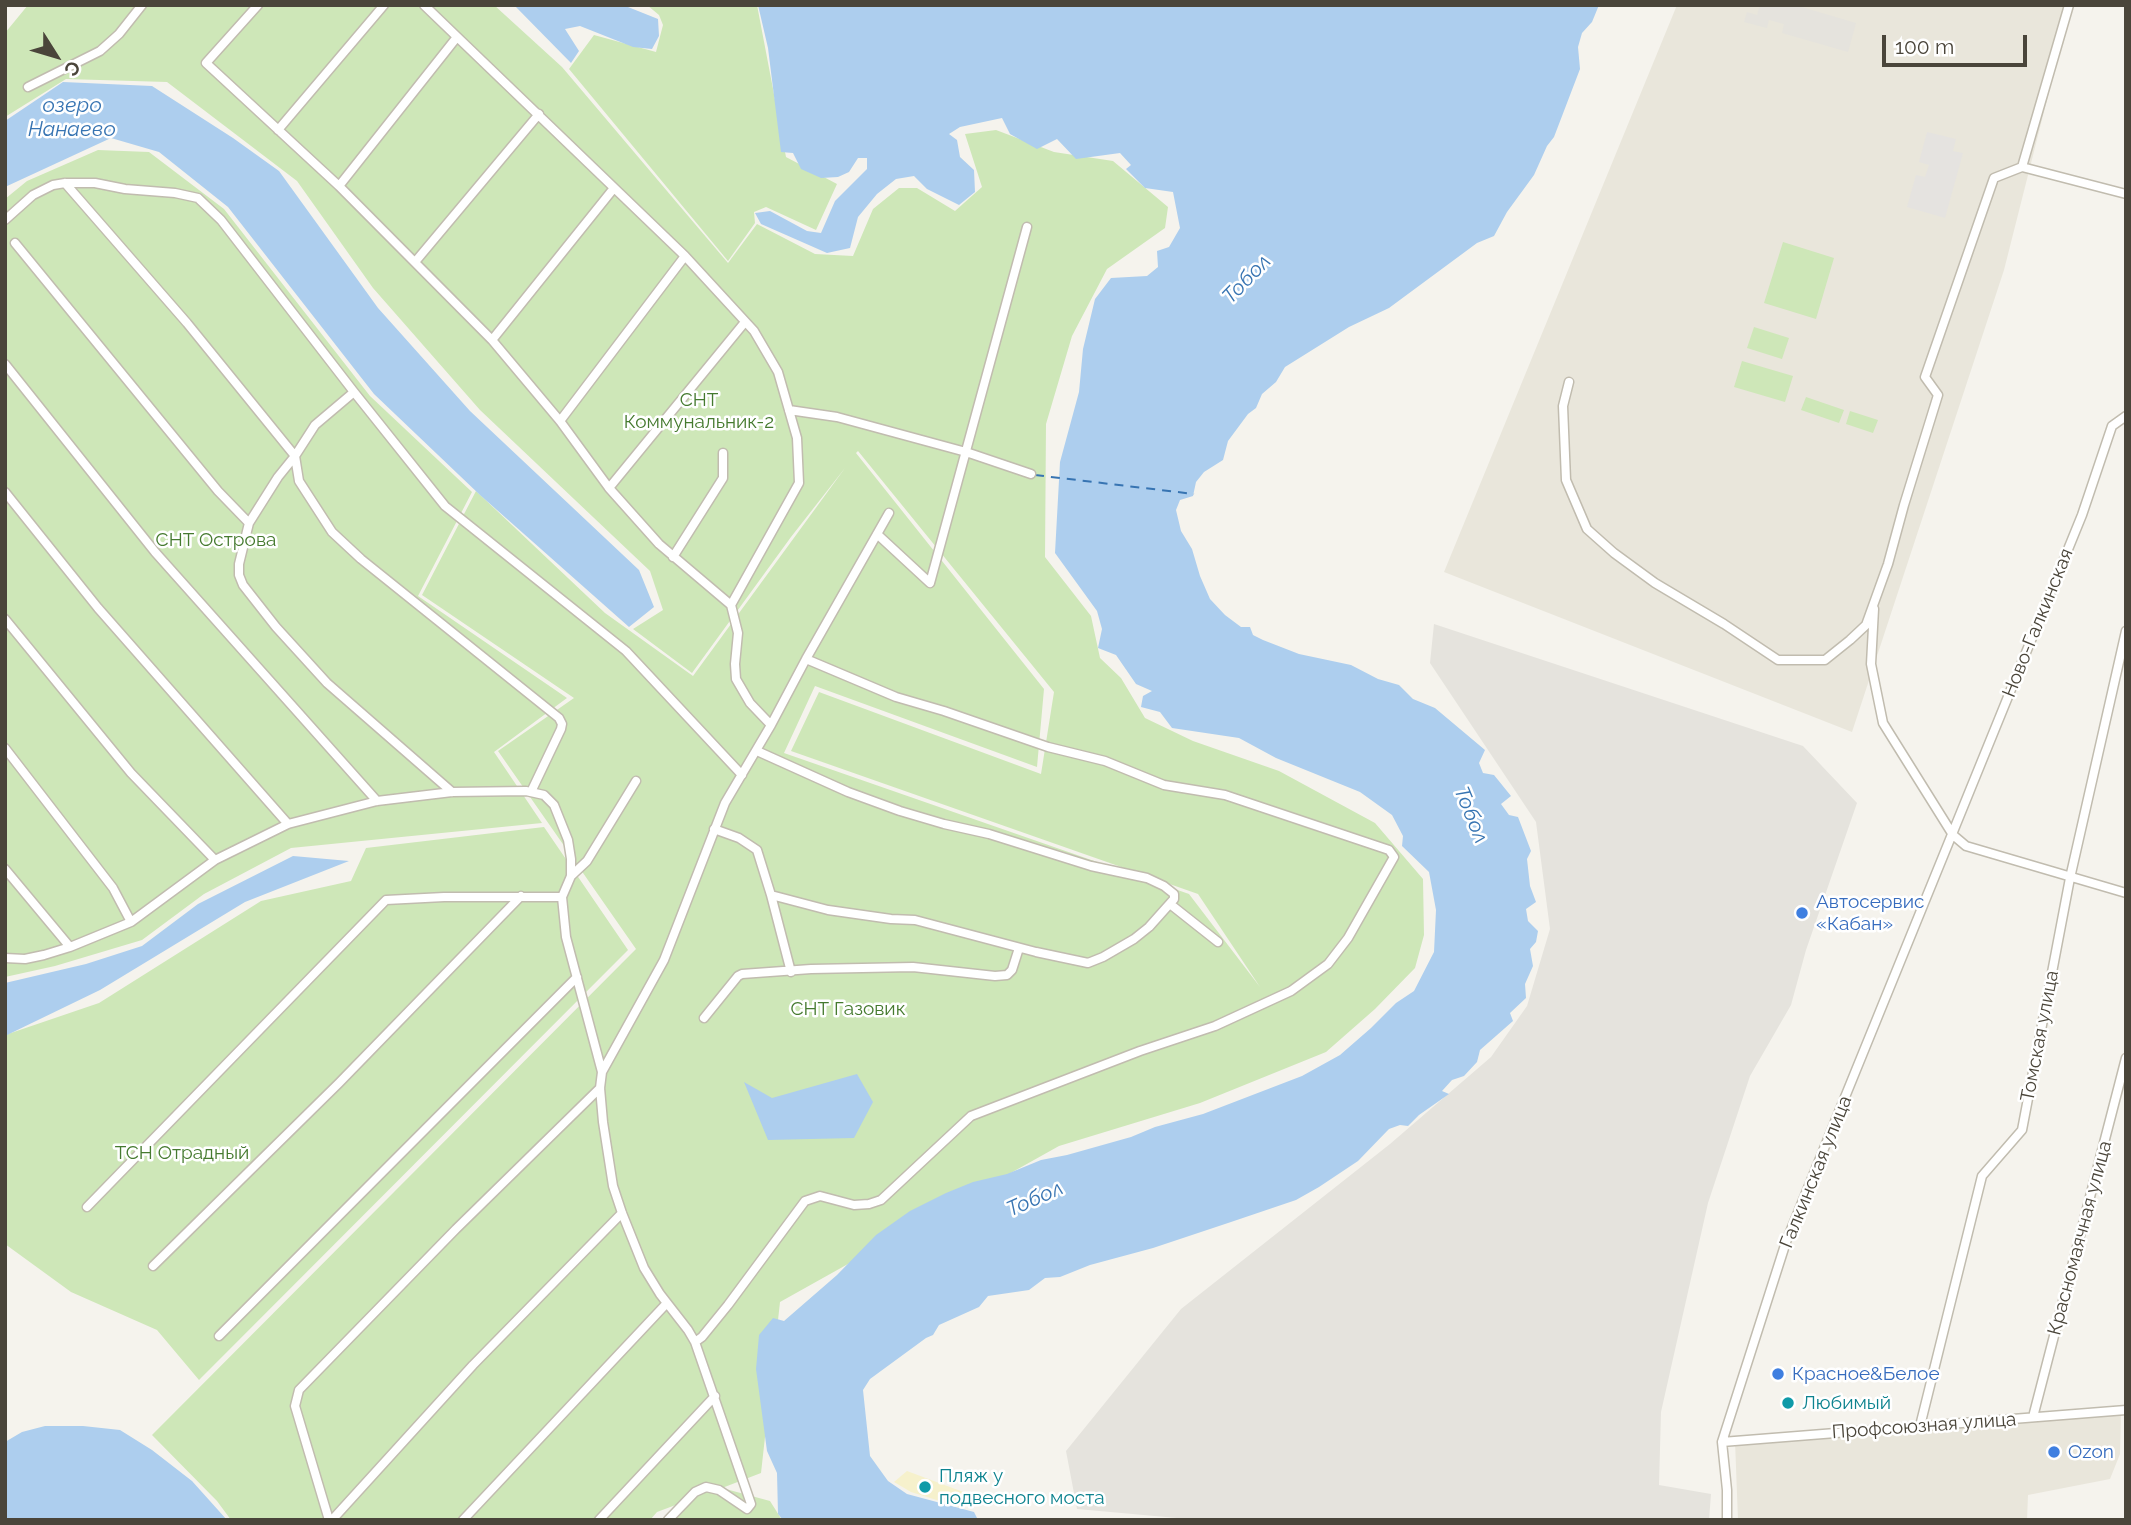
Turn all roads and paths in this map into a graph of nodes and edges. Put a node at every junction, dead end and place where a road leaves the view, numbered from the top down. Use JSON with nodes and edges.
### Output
{"nodes":[{"id":1,"x":142,"y":5,"type":"edge"},
{"id":2,"x":258,"y":5,"type":"edge"},
{"id":3,"x":384,"y":5,"type":"edge"},
{"id":4,"x":424,"y":5,"type":"edge"},
{"id":5,"x":2069,"y":5,"type":"edge"},
{"id":6,"x":457,"y":37,"type":"junction"},
{"id":7,"x":28,"y":88,"type":"dead end"},
{"id":8,"x":539,"y":114,"type":"junction"},
{"id":9,"x":278,"y":130,"type":"junction"},
{"id":10,"x":2022,"y":167,"type":"junction"},
{"id":11,"x":65,"y":183,"type":"junction"},
{"id":12,"x":340,"y":186,"type":"junction"},
{"id":13,"x":614,"y":188,"type":"junction"},
{"id":14,"x":2126,"y":194,"type":"edge"},
{"id":15,"x":5,"y":220,"type":"edge"},
{"id":16,"x":1027,"y":227,"type":"dead end"},
{"id":17,"x":15,"y":243,"type":"dead end"},
{"id":18,"x":685,"y":256,"type":"junction"},
{"id":19,"x":415,"y":262,"type":"junction"},
{"id":20,"x":745,"y":322,"type":"junction"},
{"id":21,"x":492,"y":340,"type":"junction"},
{"id":22,"x":5,"y":364,"type":"edge"},
{"id":23,"x":1569,"y":382,"type":"dead end"},
{"id":24,"x":354,"y":393,"type":"junction"},
{"id":25,"x":789,"y":410,"type":"junction"},
{"id":26,"x":2126,"y":416,"type":"edge"},
{"id":27,"x":560,"y":421,"type":"junction"},
{"id":28,"x":965,"y":452,"type":"junction"},
{"id":29,"x":723,"y":453,"type":"dead end"},
{"id":30,"x":295,"y":456,"type":"junction"},
{"id":31,"x":1031,"y":474,"type":"dead end"},
{"id":32,"x":609,"y":488,"type":"junction"},
{"id":33,"x":5,"y":492,"type":"edge"},
{"id":34,"x":890,"y":513,"type":"dead end"},
{"id":35,"x":249,"y":523,"type":"junction"},
{"id":36,"x":877,"y":534,"type":"junction"},
{"id":37,"x":673,"y":557,"type":"junction"},
{"id":38,"x":1875,"y":602,"type":"junction"},
{"id":39,"x":731,"y":605,"type":"junction"},
{"id":40,"x":5,"y":619,"type":"edge"},
{"id":41,"x":2126,"y":631,"type":"edge"},
{"id":42,"x":806,"y":659,"type":"junction"},
{"id":43,"x":771,"y":725,"type":"junction"},
{"id":44,"x":5,"y":748,"type":"edge"},
{"id":45,"x":757,"y":751,"type":"junction"},
{"id":46,"x":742,"y":775,"type":"junction"},
{"id":47,"x":636,"y":781,"type":"dead end"},
{"id":48,"x":452,"y":792,"type":"junction"},
{"id":49,"x":531,"y":792,"type":"junction"},
{"id":50,"x":377,"y":801,"type":"junction"},
{"id":51,"x":288,"y":824,"type":"junction"},
{"id":52,"x":714,"y":829,"type":"junction"},
{"id":53,"x":1953,"y":835,"type":"junction"},
{"id":54,"x":215,"y":860,"type":"junction"},
{"id":55,"x":5,"y":869,"type":"edge"},
{"id":56,"x":572,"y":876,"type":"junction"},
{"id":57,"x":2070,"y":878,"type":"junction"},
{"id":58,"x":2126,"y":893,"type":"edge"},
{"id":59,"x":771,"y":895,"type":"junction"},
{"id":60,"x":521,"y":896,"type":"junction"},
{"id":61,"x":562,"y":897,"type":"junction"},
{"id":62,"x":1170,"y":904,"type":"junction"},
{"id":63,"x":131,"y":922,"type":"junction"},
{"id":64,"x":1218,"y":942,"type":"dead end"},
{"id":65,"x":70,"y":947,"type":"junction"},
{"id":66,"x":1019,"y":948,"type":"junction"},
{"id":67,"x":5,"y":958,"type":"edge"},
{"id":68,"x":791,"y":972,"type":"junction"},
{"id":69,"x":577,"y":977,"type":"junction"},
{"id":70,"x":704,"y":1018,"type":"dead end"},
{"id":71,"x":2126,"y":1058,"type":"edge"},
{"id":72,"x":602,"y":1072,"type":"junction"},
{"id":73,"x":600,"y":1088,"type":"junction"},
{"id":74,"x":87,"y":1207,"type":"dead end"},
{"id":75,"x":622,"y":1213,"type":"junction"},
{"id":76,"x":153,"y":1266,"type":"dead end"},
{"id":77,"x":667,"y":1303,"type":"junction"},
{"id":78,"x":219,"y":1336,"type":"dead end"},
{"id":79,"x":695,"y":1342,"type":"junction"},
{"id":80,"x":715,"y":1396,"type":"junction"},
{"id":81,"x":2126,"y":1410,"type":"edge"},
{"id":82,"x":2034,"y":1417,"type":"junction"},
{"id":83,"x":1920,"y":1426,"type":"junction"},
{"id":84,"x":1722,"y":1442,"type":"junction"},
{"id":85,"x":330,"y":1520,"type":"edge"},
{"id":86,"x":463,"y":1520,"type":"edge"},
{"id":87,"x":598,"y":1520,"type":"edge"},
{"id":88,"x":668,"y":1520,"type":"edge"},
{"id":89,"x":1727,"y":1520,"type":"edge"}],
"edges":[{"from":1,"to":7,"type":"street"},
{"from":2,"to":9,"type":"street"},
{"from":3,"to":9,"type":"street"},
{"from":4,"to":6,"type":"street"},
{"from":5,"to":10,"type":"street"},
{"from":6,"to":8,"type":"street"},
{"from":6,"to":12,"type":"street"},
{"from":8,"to":13,"type":"street"},
{"from":8,"to":19,"type":"street"},
{"from":9,"to":12,"type":"street"},
{"from":10,"to":14,"type":"street"},
{"from":10,"to":38,"type":"street"},
{"from":11,"to":15,"type":"street"},
{"from":11,"to":24,"type":"street"},
{"from":11,"to":30,"type":"street"},
{"from":12,"to":19,"type":"street"},
{"from":13,"to":18,"type":"street"},
{"from":13,"to":21,"type":"street"},
{"from":16,"to":28,"type":"street"},
{"from":17,"to":35,"type":"street"},
{"from":18,"to":20,"type":"street"},
{"from":18,"to":27,"type":"street"},
{"from":19,"to":21,"type":"street"},
{"from":20,"to":25,"type":"street"},
{"from":20,"to":32,"type":"street"},
{"from":21,"to":27,"type":"street"},
{"from":22,"to":50,"type":"street"},
{"from":23,"to":38,"type":"street"},
{"from":24,"to":30,"type":"street"},
{"from":24,"to":46,"type":"street"},
{"from":25,"to":28,"type":"street"},
{"from":25,"to":39,"type":"street"},
{"from":26,"to":53,"type":"street","name":"Ново-Галкинская"},
{"from":27,"to":32,"type":"street"},
{"from":28,"to":31,"type":"street"},
{"from":28,"to":36,"type":"street"},
{"from":29,"to":37,"type":"street"},
{"from":30,"to":35,"type":"street"},
{"from":30,"to":49,"type":"street"},
{"from":32,"to":37,"type":"street"},
{"from":33,"to":51,"type":"street"},
{"from":34,"to":36,"type":"street"},
{"from":35,"to":48,"type":"street"},
{"from":36,"to":42,"type":"street"},
{"from":37,"to":39,"type":"street"},
{"from":38,"to":53,"type":"street"},
{"from":39,"to":43,"type":"street"},
{"from":40,"to":54,"type":"street"},
{"from":41,"to":57,"type":"street","name":"Томская улица"},
{"from":42,"to":43,"type":"street"},
{"from":42,"to":79,"type":"street"},
{"from":43,"to":45,"type":"street"},
{"from":44,"to":63,"type":"street"},
{"from":45,"to":46,"type":"street"},
{"from":45,"to":62,"type":"street"},
{"from":46,"to":52,"type":"street"},
{"from":47,"to":56,"type":"street"},
{"from":48,"to":49,"type":"street"},
{"from":48,"to":50,"type":"street"},
{"from":49,"to":56,"type":"street"},
{"from":50,"to":51,"type":"street"},
{"from":51,"to":54,"type":"street"},
{"from":52,"to":59,"type":"street"},
{"from":52,"to":72,"type":"street"},
{"from":53,"to":57,"type":"street"},
{"from":53,"to":84,"type":"street","name":"Галкинская улица"},
{"from":54,"to":63,"type":"street"},
{"from":55,"to":65,"type":"street"},
{"from":56,"to":61,"type":"street"},
{"from":57,"to":58,"type":"street"},
{"from":57,"to":83,"type":"street","name":"Томская улица"},
{"from":59,"to":66,"type":"street"},
{"from":59,"to":68,"type":"street"},
{"from":60,"to":61,"type":"street"},
{"from":60,"to":74,"type":"street"},
{"from":60,"to":76,"type":"street"},
{"from":61,"to":69,"type":"street"},
{"from":62,"to":64,"type":"street"},
{"from":62,"to":66,"type":"street"},
{"from":63,"to":65,"type":"street"},
{"from":65,"to":67,"type":"street"},
{"from":66,"to":68,"type":"street"},
{"from":68,"to":70,"type":"street"},
{"from":69,"to":72,"type":"street"},
{"from":69,"to":78,"type":"street"},
{"from":71,"to":82,"type":"street","name":"Красномаячная улица"},
{"from":72,"to":73,"type":"street"},
{"from":73,"to":75,"type":"street"},
{"from":73,"to":85,"type":"street"},
{"from":75,"to":77,"type":"street"},
{"from":75,"to":85,"type":"street"},
{"from":77,"to":79,"type":"street"},
{"from":77,"to":86,"type":"street"},
{"from":79,"to":80,"type":"street"},
{"from":80,"to":87,"type":"street"},
{"from":80,"to":88,"type":"street"},
{"from":81,"to":82,"type":"street","name":"Профсоюзная улица"},
{"from":82,"to":83,"type":"street","name":"Профсоюзная улица"},
{"from":83,"to":84,"type":"street","name":"Профсоюзная улица"},
{"from":84,"to":89,"type":"street","name":"Галкинская улица"}]}
